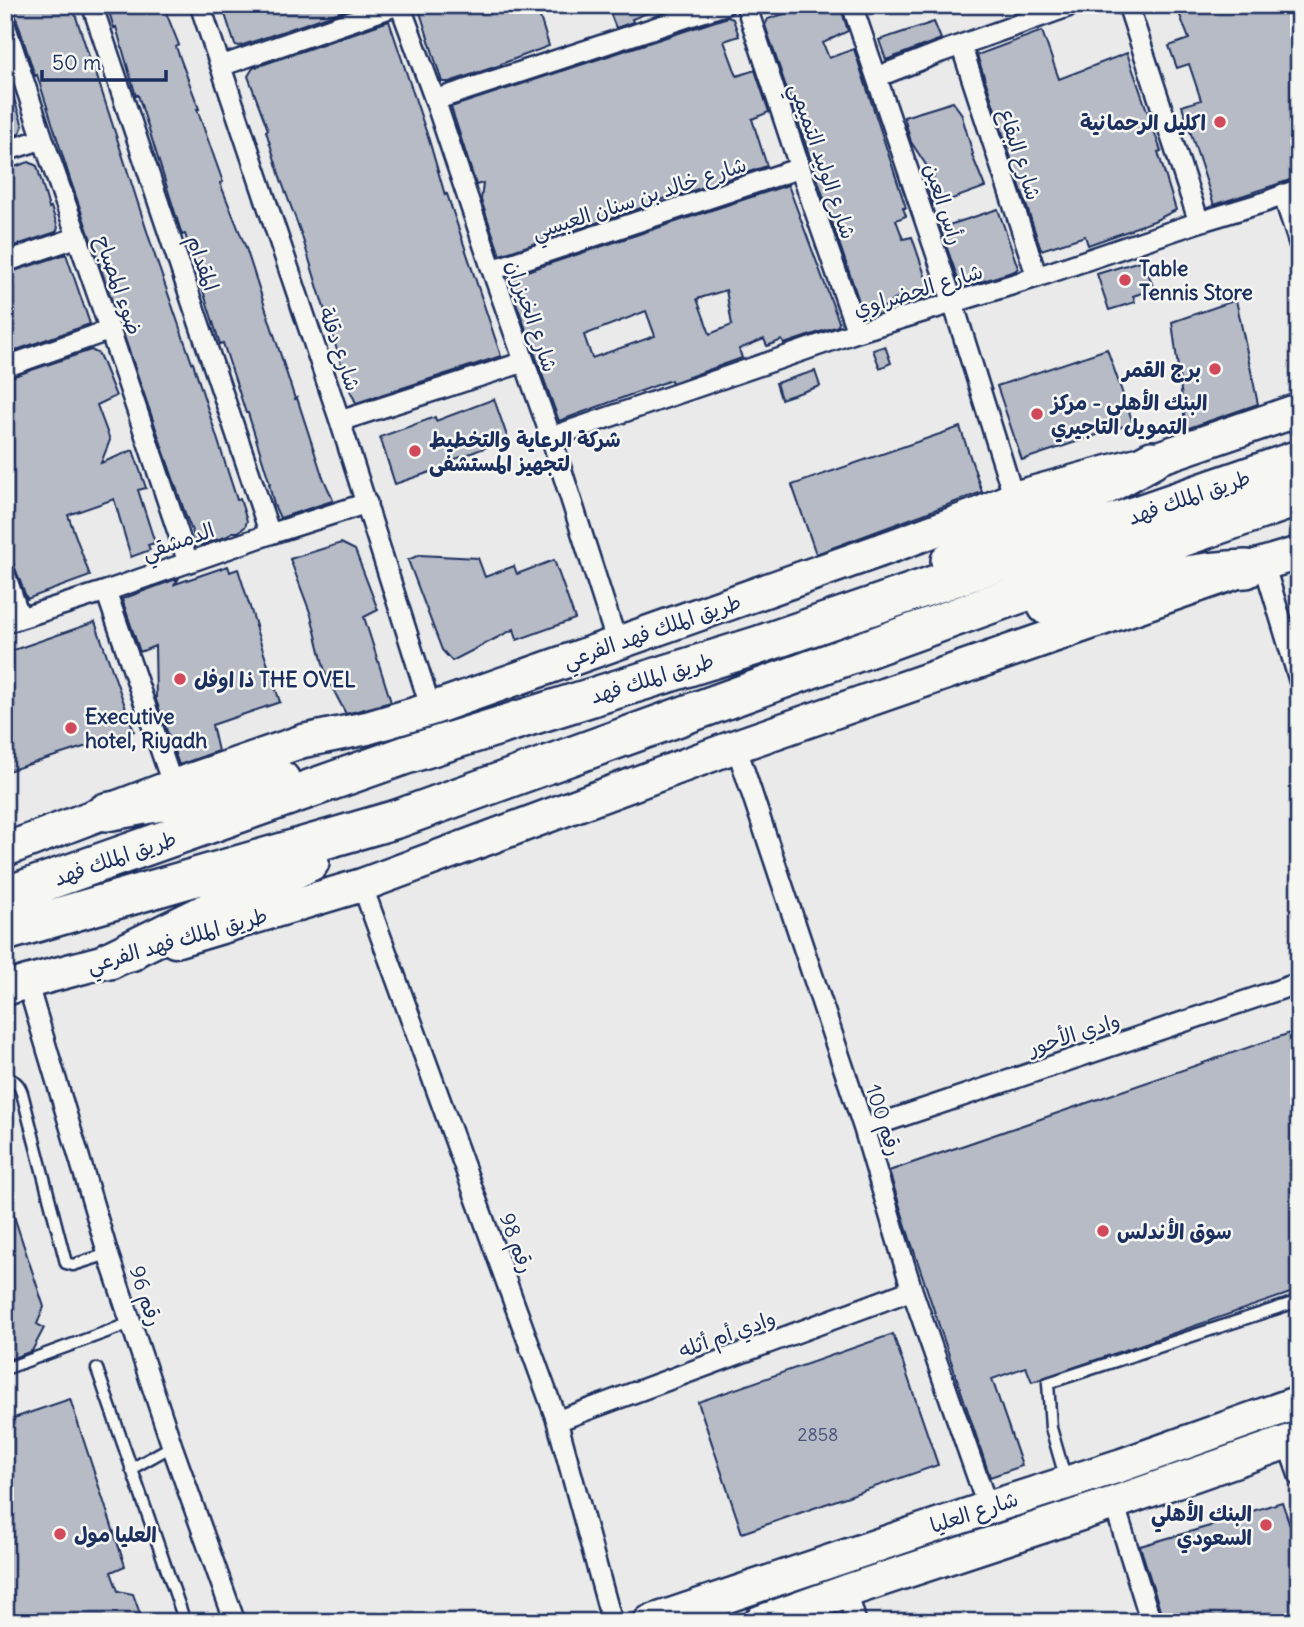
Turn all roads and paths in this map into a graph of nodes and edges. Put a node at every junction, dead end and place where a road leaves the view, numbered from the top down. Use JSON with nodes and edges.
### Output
{"nodes":[{"id":1,"x":92,"y":5,"type":"edge"},
{"id":2,"x":200,"y":5,"type":"edge"},
{"id":3,"x":399,"y":5,"type":"edge"},
{"id":4,"x":724,"y":5,"type":"edge"},
{"id":5,"x":747,"y":5,"type":"edge"},
{"id":6,"x":852,"y":5,"type":"edge"},
{"id":7,"x":1073,"y":5,"type":"edge"},
{"id":8,"x":1128,"y":5,"type":"edge"},
{"id":9,"x":5,"y":25,"type":"edge"},
{"id":10,"x":961,"y":45,"type":"junction"},
{"id":11,"x":221,"y":66,"type":"junction"},
{"id":12,"x":877,"y":77,"type":"junction"},
{"id":13,"x":435,"y":100,"type":"junction"},
{"id":14,"x":43,"y":139,"type":"junction"},
{"id":15,"x":5,"y":151,"type":"edge"},
{"id":16,"x":800,"y":168,"type":"junction"},
{"id":17,"x":1291,"y":191,"type":"edge"},
{"id":18,"x":1199,"y":222,"type":"junction"},
{"id":19,"x":78,"y":237,"type":"junction"},
{"id":20,"x":1299,"y":243,"type":"edge"},
{"id":21,"x":5,"y":262,"type":"edge"},
{"id":22,"x":492,"y":270,"type":"junction"},
{"id":23,"x":1037,"y":277,"type":"junction"},
{"id":24,"x":953,"y":303,"type":"junction"},
{"id":25,"x":110,"y":330,"type":"junction"},
{"id":26,"x":857,"y":332,"type":"junction"},
{"id":27,"x":524,"y":362,"type":"junction"},
{"id":28,"x":5,"y":368,"type":"edge"},
{"id":29,"x":1299,"y":410,"type":"edge"},
{"id":30,"x":340,"y":421,"type":"junction"},
{"id":31,"x":551,"y":437,"type":"junction"},
{"id":32,"x":1299,"y":459,"type":"edge"},
{"id":33,"x":1152,"y":460,"type":"junction"},
{"id":34,"x":1299,"y":497,"type":"edge"},
{"id":35,"x":1014,"y":498,"type":"junction"},
{"id":36,"x":367,"y":503,"type":"junction"},
{"id":37,"x":270,"y":534,"type":"junction"},
{"id":38,"x":1299,"y":553,"type":"edge"},
{"id":39,"x":188,"y":562,"type":"junction"},
{"id":40,"x":1255,"y":567,"type":"junction"},
{"id":41,"x":5,"y":574,"type":"edge"},
{"id":42,"x":106,"y":591,"type":"junction"},
{"id":43,"x":862,"y":609,"type":"junction"},
{"id":44,"x":968,"y":614,"type":"junction"},
{"id":45,"x":12,"y":621,"type":"edge"},
{"id":46,"x":617,"y":643,"type":"junction"},
{"id":47,"x":1299,"y":680,"type":"edge"},
{"id":48,"x":431,"y":709,"type":"junction"},
{"id":49,"x":736,"y":747,"type":"junction"},
{"id":50,"x":406,"y":755,"type":"junction"},
{"id":51,"x":173,"y":786,"type":"junction"},
{"id":52,"x":106,"y":812,"type":"junction"},
{"id":53,"x":397,"y":819,"type":"junction"},
{"id":54,"x":5,"y":850,"type":"edge"},
{"id":55,"x":362,"y":886,"type":"junction"},
{"id":56,"x":5,"y":896,"type":"edge"},
{"id":57,"x":5,"y":932,"type":"edge"},
{"id":58,"x":110,"y":960,"type":"junction"},
{"id":59,"x":1299,"y":983,"type":"edge"},
{"id":60,"x":16,"y":985,"type":"edge"},
{"id":61,"x":5,"y":1078,"type":"edge"},
{"id":62,"x":864,"y":1129,"type":"junction"},
{"id":63,"x":108,"y":1254,"type":"junction"},
{"id":64,"x":912,"y":1290,"type":"junction"},
{"id":65,"x":1299,"y":1301,"type":"edge"},
{"id":66,"x":131,"y":1323,"type":"junction"},
{"id":67,"x":5,"y":1369,"type":"edge"},
{"id":68,"x":97,"y":1369,"type":"dead end"},
{"id":69,"x":1299,"y":1402,"type":"edge"},
{"id":70,"x":557,"y":1421,"type":"junction"},
{"id":71,"x":1293,"y":1440,"type":"edge"},
{"id":72,"x":172,"y":1446,"type":"junction"},
{"id":73,"x":1122,"y":1465,"type":"junction"},
{"id":74,"x":131,"y":1469,"type":"junction"},
{"id":75,"x":1299,"y":1476,"type":"edge"},
{"id":76,"x":1067,"y":1482,"type":"junction"},
{"id":77,"x":1147,"y":1492,"type":"junction"},
{"id":78,"x":1114,"y":1503,"type":"junction"},
{"id":79,"x":988,"y":1508,"type":"junction"},
{"id":80,"x":847,"y":1591,"type":"junction"},
{"id":81,"x":185,"y":1622,"type":"edge"},
{"id":82,"x":235,"y":1622,"type":"edge"},
{"id":83,"x":612,"y":1622,"type":"edge"},
{"id":84,"x":650,"y":1622,"type":"edge"},
{"id":85,"x":760,"y":1622,"type":"edge"},
{"id":86,"x":856,"y":1622,"type":"edge"},
{"id":87,"x":1151,"y":1622,"type":"edge"}],
"edges":[{"from":1,"to":37,"type":"street","name":"المقدام"},
{"from":2,"to":11,"type":"street","name":"شارع دقلة"},
{"from":3,"to":11,"type":"street"},
{"from":3,"to":13,"type":"street","name":"شارع الخيزران"},
{"from":4,"to":13,"type":"street"},
{"from":5,"to":16,"type":"street","name":"شارع الوليد التميمي"},
{"from":6,"to":12,"type":"street","name":"رأس العين"},
{"from":7,"to":10,"type":"street"},
{"from":8,"to":18,"type":"street"},
{"from":9,"to":14,"type":"street","name":"ضوء المصباح"},
{"from":10,"to":12,"type":"street"},
{"from":10,"to":23,"type":"street","name":"شارع البقاع"},
{"from":11,"to":30,"type":"street","name":"شارع دقلة"},
{"from":12,"to":24,"type":"street","name":"رأس العين"},
{"from":13,"to":22,"type":"street","name":"شارع الخيزران"},
{"from":14,"to":15,"type":"street"},
{"from":14,"to":19,"type":"street","name":"ضوء المصباح"},
{"from":16,"to":22,"type":"street","name":"شارع خالد بن سنان العبسي"},
{"from":16,"to":26,"type":"street","name":"شارع الوليد التميمي"},
{"from":17,"to":18,"type":"street","name":"شارع الحضراوي"},
{"from":17,"to":20,"type":"street"},
{"from":18,"to":23,"type":"street","name":"شارع الحضراوي"},
{"from":19,"to":21,"type":"street"},
{"from":19,"to":25,"type":"street","name":"ضوء المصباح"},
{"from":22,"to":27,"type":"street","name":"شارع الخيزران"},
{"from":23,"to":24,"type":"street","name":"شارع الحضراوي"},
{"from":24,"to":26,"type":"street","name":"شارع الحضراوي"},
{"from":24,"to":35,"type":"street","name":"رأس العين"},
{"from":25,"to":28,"type":"street"},
{"from":25,"to":39,"type":"street","name":"ضوء المصباح"},
{"from":26,"to":31,"type":"street","name":"شارع الحضراوي"},
{"from":27,"to":30,"type":"street"},
{"from":27,"to":31,"type":"street","name":"شارع الخيزران"},
{"from":29,"to":33,"type":"main road","name":"طريق الملك فهد الفرعي"},
{"from":30,"to":36,"type":"street","name":"شارع دقلة"},
{"from":31,"to":46,"type":"street","name":"شارع الخيزران"},
{"from":32,"to":43,"type":"highway","name":"طريق الملك فهد"},
{"from":33,"to":35,"type":"main road","name":"طريق الملك فهد الفرعي"},
{"from":33,"to":43,"type":"highway"},
{"from":34,"to":44,"type":"highway","name":"طريق الملك فهد"},
{"from":35,"to":46,"type":"main road","name":"طريق الملك فهد الفرعي"},
{"from":36,"to":37,"type":"street","name":"الدمشقي"},
{"from":36,"to":48,"type":"street","name":"شارع دقلة"},
{"from":37,"to":39,"type":"street","name":"الدمشقي"},
{"from":38,"to":40,"type":"main road","name":"طريق الملك فهد الفرعي"},
{"from":39,"to":42,"type":"street","name":"الدمشقي"},
{"from":40,"to":44,"type":"highway"},
{"from":40,"to":47,"type":"street"},
{"from":40,"to":49,"type":"main road","name":"طريق الملك فهد الفرعي"},
{"from":41,"to":45,"type":"street"},
{"from":42,"to":45,"type":"street","name":"الدمشقي"},
{"from":42,"to":51,"type":"street"},
{"from":43,"to":50,"type":"highway","name":"طريق الملك فهد"},
{"from":44,"to":53,"type":"highway","name":"طريق الملك فهد"},
{"from":46,"to":48,"type":"main road","name":"طريق الملك فهد الفرعي"},
{"from":48,"to":51,"type":"main road","name":"طريق الملك فهد الفرعي"},
{"from":49,"to":55,"type":"main road","name":"طريق الملك فهد الفرعي"},
{"from":49,"to":62,"type":"street","name":"رقم 100"},
{"from":50,"to":52,"type":"highway"},
{"from":50,"to":56,"type":"highway","name":"طريق الملك فهد"},
{"from":51,"to":52,"type":"main road","name":"طريق الملك فهد الفرعي"},
{"from":52,"to":54,"type":"main road","name":"طريق الملك فهد الفرعي"},
{"from":53,"to":57,"type":"highway","name":"طريق الملك فهد"},
{"from":53,"to":58,"type":"highway"},
{"from":55,"to":58,"type":"main road","name":"طريق الملك فهد الفرعي"},
{"from":55,"to":70,"type":"street","name":"رقم 98"},
{"from":58,"to":60,"type":"main road","name":"طريق الملك فهد الفرعي"},
{"from":59,"to":62,"type":"street","name":"وادي الأحور"},
{"from":60,"to":63,"type":"street","name":"رقم 96"},
{"from":61,"to":63,"type":"lane"},
{"from":62,"to":64,"type":"street","name":"رقم 100"},
{"from":63,"to":66,"type":"street","name":"رقم 96"},
{"from":64,"to":70,"type":"street","name":"وادي أم أثله"},
{"from":64,"to":79,"type":"street","name":"رقم 100"},
{"from":65,"to":76,"type":"lane"},
{"from":66,"to":67,"type":"lane"},
{"from":66,"to":72,"type":"street","name":"رقم 96"},
{"from":68,"to":74,"type":"lane"},
{"from":69,"to":73,"type":"main road","name":"شارع العليا"},
{"from":70,"to":83,"type":"street","name":"رقم 98"},
{"from":71,"to":75,"type":"street"},
{"from":71,"to":77,"type":"main road","name":"شارع العليا"},
{"from":72,"to":74,"type":"lane"},
{"from":72,"to":82,"type":"street","name":"رقم 96"},
{"from":73,"to":76,"type":"main road","name":"شارع العليا"},
{"from":73,"to":77,"type":"main road"},
{"from":74,"to":81,"type":"lane"},
{"from":76,"to":79,"type":"main road","name":"شارع العليا"},
{"from":77,"to":78,"type":"main road","name":"شارع العليا"},
{"from":78,"to":80,"type":"main road","name":"شارع العليا"},
{"from":78,"to":87,"type":"street"},
{"from":79,"to":84,"type":"main road","name":"شارع العليا"},
{"from":80,"to":85,"type":"main road","name":"شارع العليا"},
{"from":80,"to":86,"type":"street"}]}
